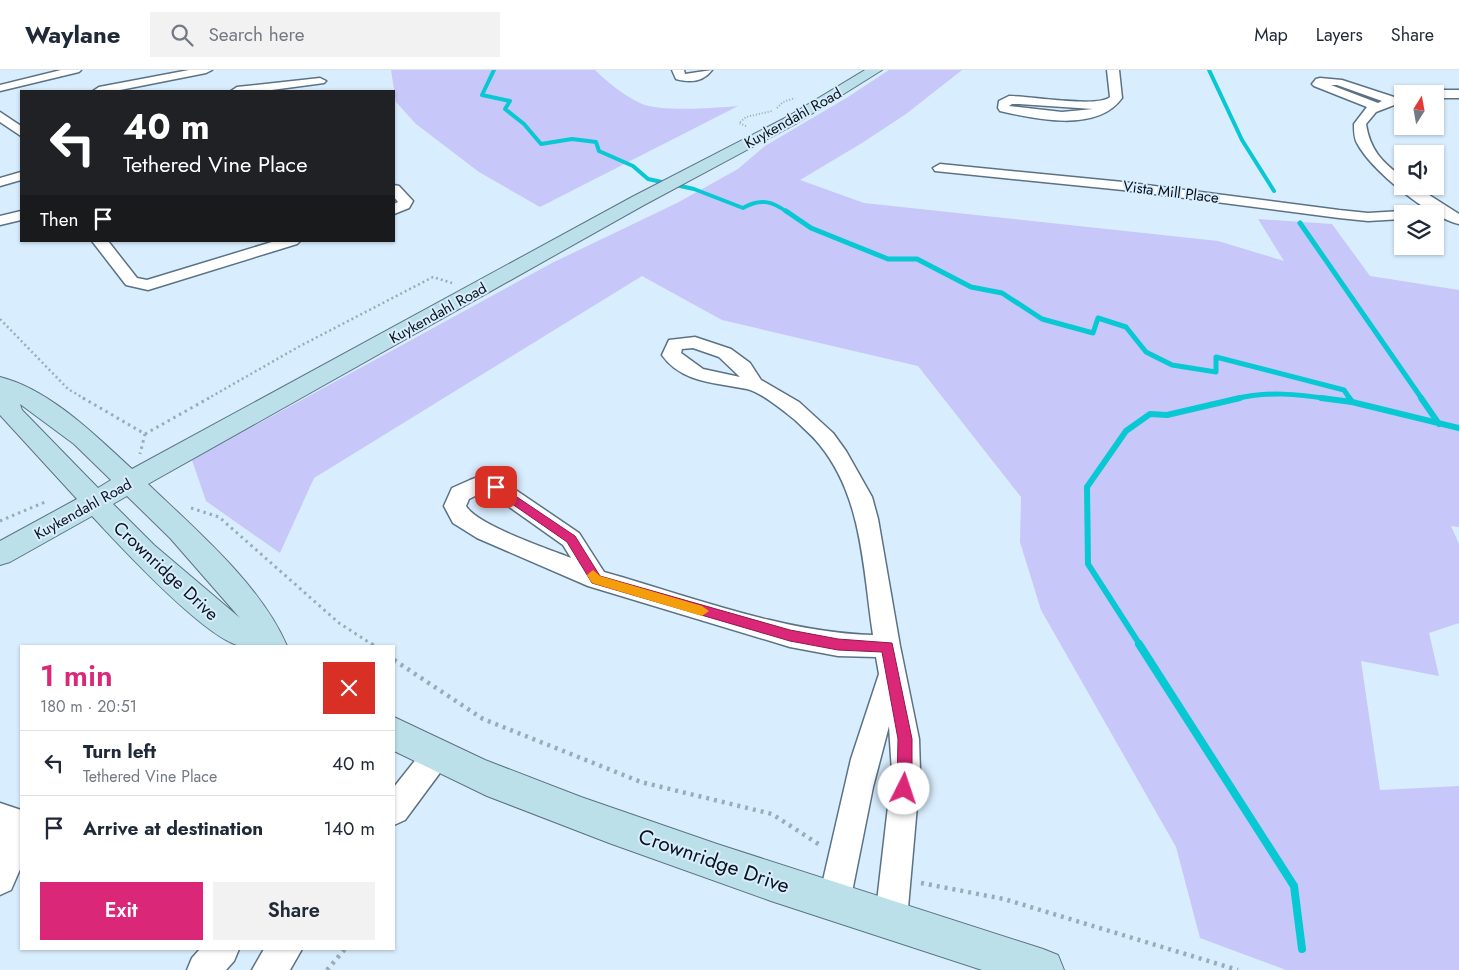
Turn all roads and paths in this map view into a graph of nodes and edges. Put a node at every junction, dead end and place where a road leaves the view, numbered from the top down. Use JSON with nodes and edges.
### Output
{"nodes":[{"id":1,"x":76,"y":70,"type":"edge"},
{"id":2,"x":206,"y":70,"type":"edge"},
{"id":3,"x":678,"y":70,"type":"edge"},
{"id":4,"x":706,"y":70,"type":"edge"},
{"id":5,"x":874,"y":70,"type":"edge"},
{"id":6,"x":1113,"y":70,"type":"edge"},
{"id":7,"x":321,"y":81,"type":"edge"},
{"id":8,"x":0,"y":88,"type":"edge"},
{"id":9,"x":104,"y":90,"type":"edge"},
{"id":10,"x":246,"y":90,"type":"edge"},
{"id":11,"x":1444,"y":94,"type":"edge"},
{"id":12,"x":1459,"y":94,"type":"edge"},
{"id":13,"x":1394,"y":98,"type":"edge"},
{"id":14,"x":1394,"y":100,"type":"edge"},
{"id":15,"x":1111,"y":103,"type":"junction"},
{"id":16,"x":1376,"y":106,"type":"junction"},
{"id":17,"x":14,"y":113,"type":"dead end"},
{"id":18,"x":1,"y":116,"type":"edge"},
{"id":19,"x":20,"y":131,"type":"edge"},
{"id":20,"x":940,"y":168,"type":"dead end"},
{"id":21,"x":20,"y":176,"type":"edge"},
{"id":22,"x":0,"y":182,"type":"edge"},
{"id":23,"x":396,"y":194,"type":"edge"},
{"id":24,"x":1431,"y":205,"type":"edge"},
{"id":25,"x":395,"y":210,"type":"edge"},
{"id":26,"x":1444,"y":212,"type":"edge"},
{"id":27,"x":1394,"y":215,"type":"edge"},
{"id":28,"x":20,"y":216,"type":"edge"},
{"id":29,"x":1459,"y":220,"type":"edge"},
{"id":30,"x":0,"y":222,"type":"edge"},
{"id":31,"x":101,"y":242,"type":"edge"},
{"id":32,"x":246,"y":242,"type":"edge"},
{"id":33,"x":289,"y":242,"type":"edge"},
{"id":34,"x":128,"y":278,"type":"junction"},
{"id":35,"x":457,"y":284,"type":"dead end"},
{"id":36,"x":0,"y":319,"type":"edge"},
{"id":37,"x":754,"y":384,"type":"dead end"},
{"id":38,"x":1,"y":385,"type":"edge"},
{"id":39,"x":145,"y":434,"type":"junction"},
{"id":40,"x":139,"y":478,"type":"junction"},
{"id":41,"x":94,"y":502,"type":"junction"},
{"id":42,"x":182,"y":505,"type":"dead end"},
{"id":43,"x":0,"y":554,"type":"edge"},
{"id":44,"x":596,"y":580,"type":"junction"},
{"id":45,"x":269,"y":645,"type":"edge"},
{"id":46,"x":270,"y":645,"type":"edge"},
{"id":47,"x":372,"y":645,"type":"edge"},
{"id":48,"x":887,"y":646,"type":"junction"},
{"id":49,"x":395,"y":661,"type":"edge"},
{"id":50,"x":892,"y":675,"type":"junction"},
{"id":51,"x":396,"y":737,"type":"edge"},
{"id":52,"x":436,"y":757,"type":"junction"},
{"id":53,"x":395,"y":809,"type":"edge"},
{"id":54,"x":0,"y":818,"type":"edge"},
{"id":55,"x":844,"y":857,"type":"junction"},
{"id":56,"x":895,"y":874,"type":"junction"},
{"id":57,"x":0,"y":879,"type":"edge"},
{"id":58,"x":834,"y":902,"type":"junction"},
{"id":59,"x":891,"y":918,"type":"junction"},
{"id":60,"x":221,"y":950,"type":"edge"},
{"id":61,"x":285,"y":950,"type":"edge"},
{"id":62,"x":344,"y":950,"type":"edge"},
{"id":63,"x":204,"y":970,"type":"edge"},
{"id":64,"x":269,"y":970,"type":"edge"},
{"id":65,"x":327,"y":970,"type":"edge"},
{"id":66,"x":1043,"y":970,"type":"edge"},
{"id":67,"x":1238,"y":970,"type":"edge"}],
"edges":[{"from":1,"to":8,"type":"street"},
{"from":2,"to":9,"type":"street"},
{"from":3,"to":4,"type":"street"},
{"from":5,"to":40,"type":"street","name":"Kuykendahl Road"},
{"from":6,"to":15,"type":"street"},
{"from":7,"to":10,"type":"street"},
{"from":11,"to":12,"type":"street"},
{"from":13,"to":16,"type":"street"},
{"from":14,"to":16,"type":"street"},
{"from":15,"to":15,"type":"street"},
{"from":16,"to":24,"type":"street"},
{"from":17,"to":18,"type":"street"},
{"from":18,"to":19,"type":"street"},
{"from":20,"to":27,"type":"street","name":"Vista Mill Place"},
{"from":21,"to":22,"type":"street"},
{"from":23,"to":25,"type":"street"},
{"from":26,"to":29,"type":"street"},
{"from":28,"to":30,"type":"street"},
{"from":31,"to":34,"type":"street"},
{"from":32,"to":34,"type":"street"},
{"from":33,"to":34,"type":"street"},
{"from":35,"to":39,"type":"path"},
{"from":36,"to":39,"type":"path"},
{"from":37,"to":48,"type":"street"},
{"from":38,"to":40,"type":"street","name":"Crownridge Drive"},
{"from":38,"to":41,"type":"street","name":"Crownridge Drive"},
{"from":39,"to":40,"type":"path"},
{"from":40,"to":41,"type":"street","name":"Kuykendahl Road"},
{"from":40,"to":46,"type":"street","name":"Crownridge Drive"},
{"from":41,"to":43,"type":"street","name":"Kuykendahl Road"},
{"from":41,"to":45,"type":"street","name":"Crownridge Drive"},
{"from":42,"to":47,"type":"path"},
{"from":44,"to":44,"type":"street"},
{"from":44,"to":48,"type":"street"},
{"from":48,"to":50,"type":"street"},
{"from":49,"to":55,"type":"path"},
{"from":50,"to":55,"type":"street"},
{"from":50,"to":56,"type":"street"},
{"from":51,"to":52,"type":"street","name":"Crownridge Drive"},
{"from":52,"to":53,"type":"street"},
{"from":52,"to":58,"type":"street","name":"Crownridge Drive"},
{"from":54,"to":57,"type":"street"},
{"from":55,"to":58,"type":"street"},
{"from":56,"to":59,"type":"street"},
{"from":56,"to":67,"type":"path"},
{"from":58,"to":59,"type":"street","name":"Crownridge Drive"},
{"from":59,"to":66,"type":"street","name":"Crownridge Drive"},
{"from":60,"to":63,"type":"street"},
{"from":61,"to":64,"type":"street"},
{"from":62,"to":65,"type":"path"}]}
